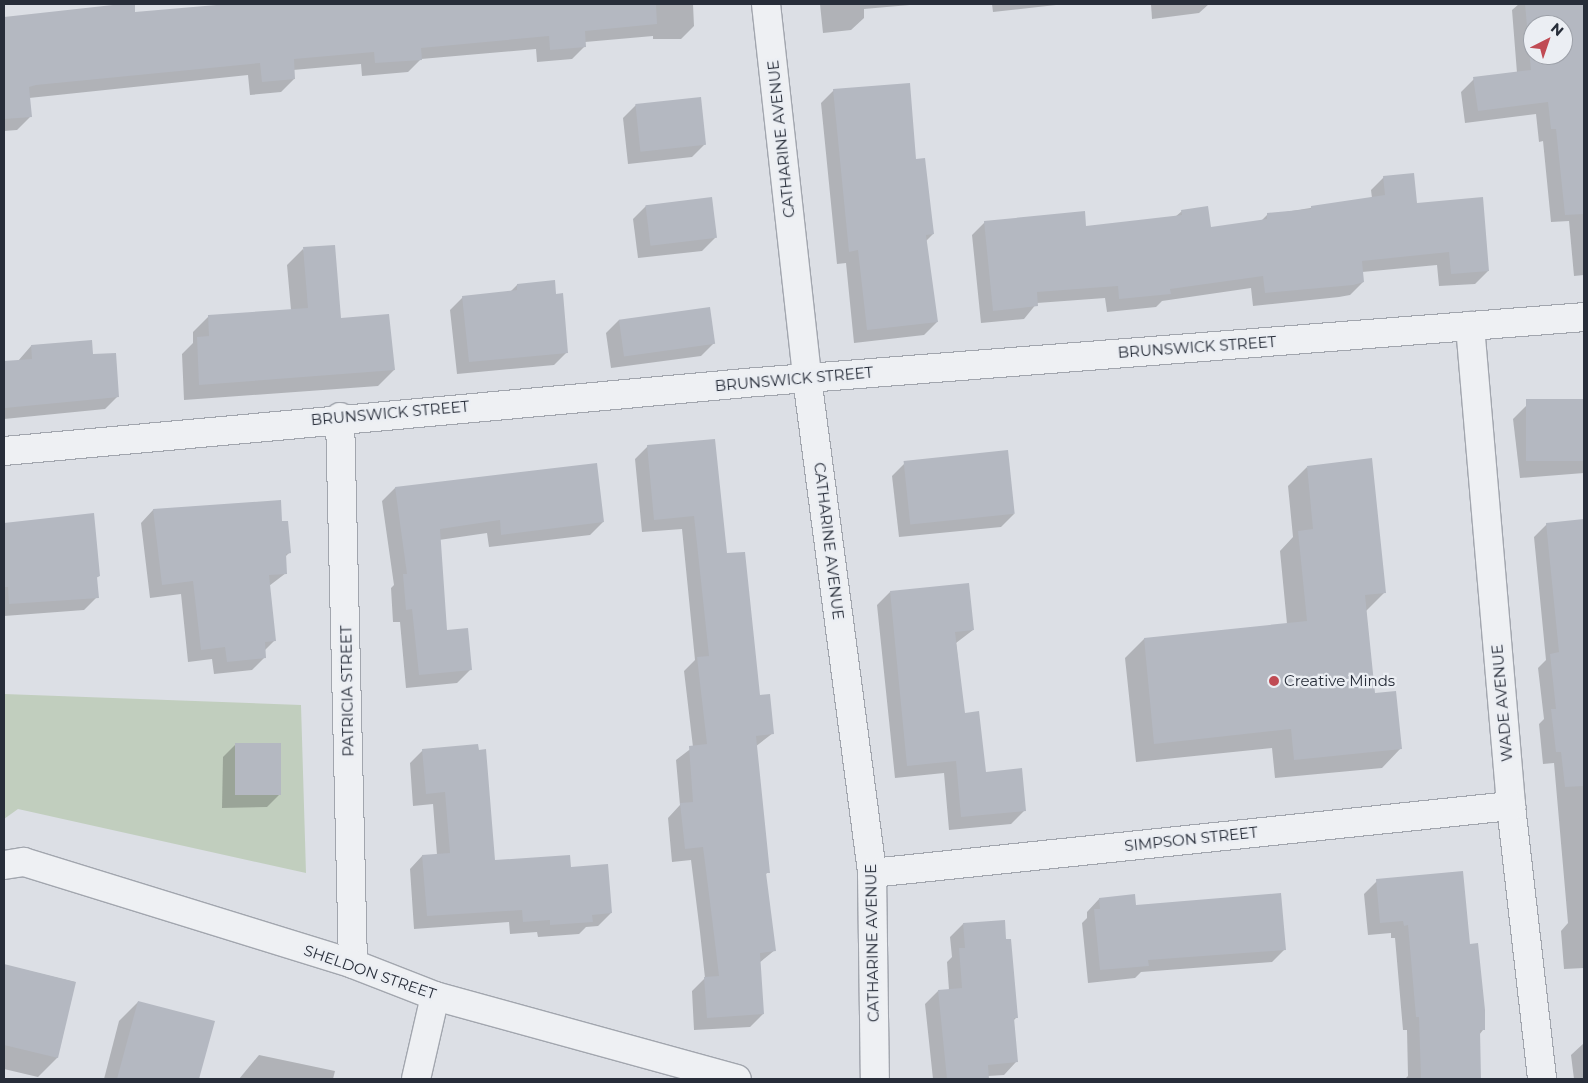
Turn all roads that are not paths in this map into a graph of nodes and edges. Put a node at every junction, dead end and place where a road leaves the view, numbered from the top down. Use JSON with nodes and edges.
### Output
{"nodes":[{"id":1,"x":766,"y":4,"type":"edge"},
{"id":2,"x":1584,"y":317,"type":"edge"},
{"id":3,"x":1470,"y":326,"type":"junction"},
{"id":4,"x":807,"y":378,"type":"junction"},
{"id":5,"x":340,"y":417,"type":"junction"},
{"id":6,"x":4,"y":451,"type":"edge"},
{"id":7,"x":1511,"y":806,"type":"junction"},
{"id":8,"x":4,"y":864,"type":"edge"},
{"id":9,"x":872,"y":873,"type":"junction"},
{"id":10,"x":353,"y":964,"type":"junction"},
{"id":11,"x":435,"y":996,"type":"junction"},
{"id":12,"x":416,"y":1079,"type":"edge"},
{"id":13,"x":737,"y":1079,"type":"edge"},
{"id":14,"x":875,"y":1079,"type":"edge"},
{"id":15,"x":1542,"y":1079,"type":"edge"}],
"edges":[{"from":1,"to":4,"type":"street","name":"CATHARINE AVENUE"},
{"from":2,"to":3,"type":"street","name":"BRUNSWICK STREET"},
{"from":3,"to":4,"type":"street","name":"BRUNSWICK STREET"},
{"from":3,"to":7,"type":"street","name":"WADE AVENUE"},
{"from":4,"to":5,"type":"street","name":"BRUNSWICK STREET"},
{"from":4,"to":9,"type":"street","name":"CATHARINE AVENUE"},
{"from":5,"to":6,"type":"street","name":"BRUNSWICK STREET"},
{"from":5,"to":10,"type":"street","name":"PATRICIA STREET"},
{"from":7,"to":9,"type":"street","name":"SIMPSON STREET"},
{"from":7,"to":15,"type":"street","name":"WADE AVENUE"},
{"from":8,"to":10,"type":"street","name":"SHELDON STREET"},
{"from":9,"to":14,"type":"street","name":"CATHARINE AVENUE"},
{"from":10,"to":11,"type":"street","name":"SHELDON STREET"},
{"from":11,"to":12,"type":"street"},
{"from":11,"to":13,"type":"street","name":"SHELDON STREET"}]}
